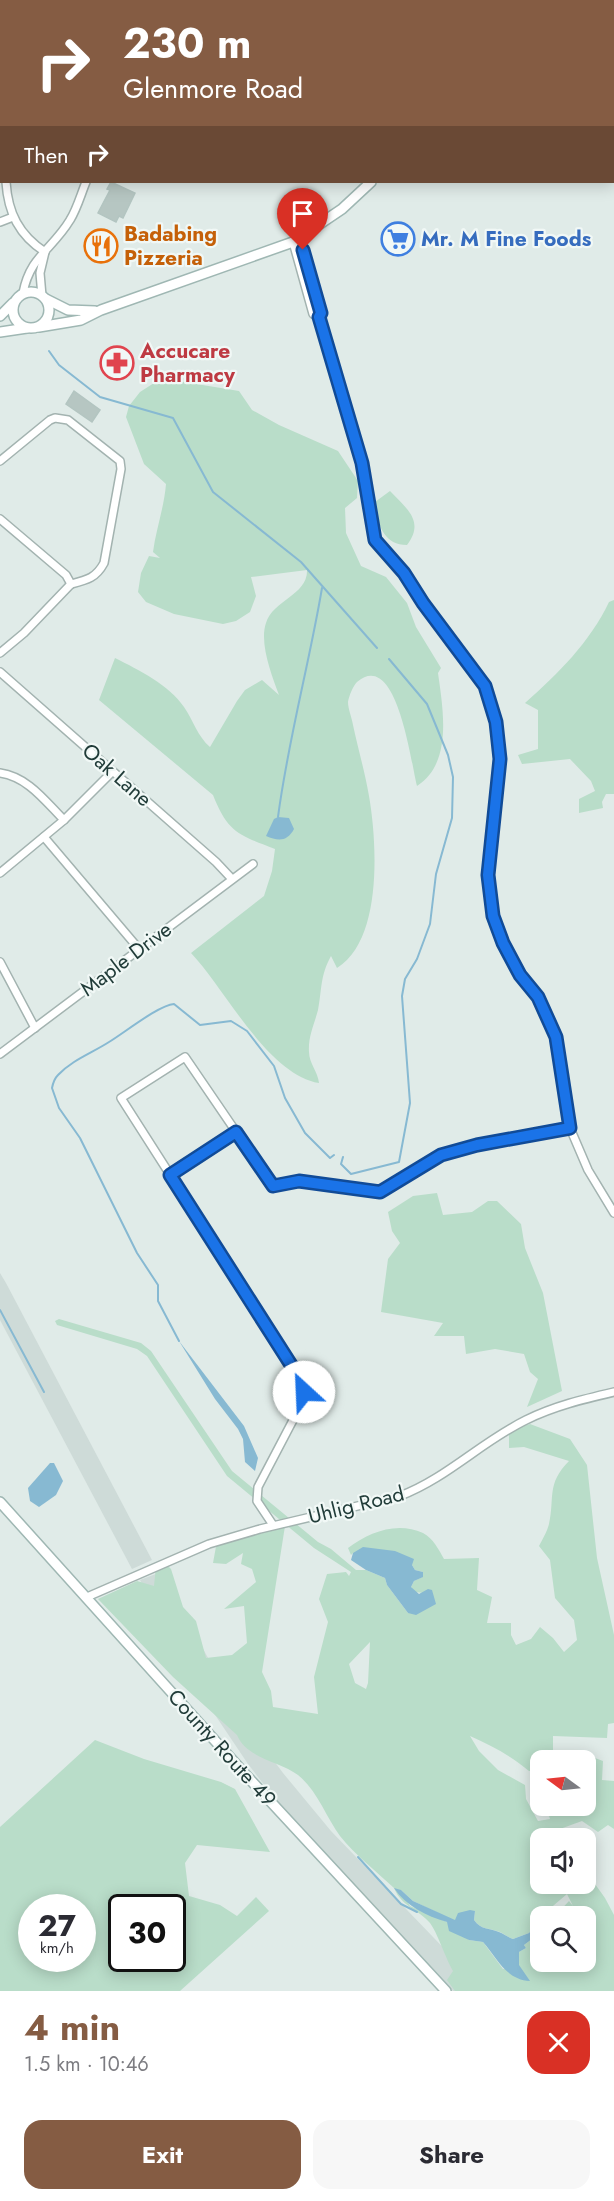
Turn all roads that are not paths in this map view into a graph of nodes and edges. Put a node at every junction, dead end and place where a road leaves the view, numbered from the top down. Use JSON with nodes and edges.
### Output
{"nodes":[{"id":1,"x":6,"y":183,"type":"edge"},
{"id":2,"x":86,"y":183,"type":"edge"},
{"id":3,"x":370,"y":183,"type":"edge"},
{"id":4,"x":13,"y":217,"type":"junction"},
{"id":5,"x":0,"y":222,"type":"edge"},
{"id":6,"x":297,"y":240,"type":"junction"},
{"id":7,"x":45,"y":252,"type":"junction"},
{"id":8,"x":23,"y":293,"type":"junction"},
{"id":9,"x":44,"y":297,"type":"junction"},
{"id":10,"x":15,"y":301,"type":"junction"},
{"id":11,"x":101,"y":310,"type":"junction"},
{"id":12,"x":0,"y":316,"type":"edge"},
{"id":13,"x":39,"y":327,"type":"junction"},
{"id":14,"x":27,"y":328,"type":"junction"},
{"id":15,"x":0,"y":332,"type":"edge"},
{"id":16,"x":0,"y":461,"type":"edge"},
{"id":17,"x":0,"y":519,"type":"edge"},
{"id":18,"x":71,"y":584,"type":"junction"},
{"id":19,"x":0,"y":653,"type":"edge"},
{"id":20,"x":0,"y":672,"type":"edge"},
{"id":21,"x":112,"y":772,"type":"junction"},
{"id":22,"x":0,"y":773,"type":"edge"},
{"id":23,"x":64,"y":820,"type":"junction"},
{"id":24,"x":44,"y":837,"type":"junction"},
{"id":25,"x":253,"y":864,"type":"dead end"},
{"id":26,"x":0,"y":873,"type":"edge"},
{"id":27,"x":232,"y":879,"type":"junction"},
{"id":28,"x":139,"y":949,"type":"junction"},
{"id":29,"x":0,"y":962,"type":"edge"},
{"id":30,"x":35,"y":1028,"type":"junction"},
{"id":31,"x":0,"y":1054,"type":"edge"},
{"id":32,"x":570,"y":1128,"type":"junction"},
{"id":33,"x":236,"y":1132,"type":"junction"},
{"id":34,"x":170,"y":1175,"type":"junction"},
{"id":35,"x":614,"y":1213,"type":"edge"},
{"id":36,"x":614,"y":1392,"type":"edge"},
{"id":37,"x":0,"y":1502,"type":"edge"},
{"id":38,"x":273,"y":1525,"type":"junction"},
{"id":39,"x":87,"y":1597,"type":"junction"},
{"id":40,"x":446,"y":1991,"type":"edge"}],
"edges":[{"from":1,"to":4,"type":"street"},
{"from":2,"to":7,"type":"street"},
{"from":3,"to":6,"type":"street"},
{"from":4,"to":5,"type":"street"},
{"from":4,"to":7,"type":"street"},
{"from":6,"to":11,"type":"street"},
{"from":6,"to":32,"type":"street"},
{"from":7,"to":8,"type":"street"},
{"from":7,"to":9,"type":"street"},
{"from":8,"to":9,"type":"street"},
{"from":8,"to":10,"type":"street"},
{"from":9,"to":11,"type":"street"},
{"from":9,"to":13,"type":"street"},
{"from":10,"to":12,"type":"street"},
{"from":10,"to":14,"type":"street"},
{"from":11,"to":13,"type":"street"},
{"from":13,"to":14,"type":"street"},
{"from":14,"to":15,"type":"street"},
{"from":16,"to":18,"type":"street"},
{"from":17,"to":18,"type":"street"},
{"from":18,"to":19,"type":"street"},
{"from":20,"to":21,"type":"street","name":"Oak Lane"},
{"from":21,"to":23,"type":"street"},
{"from":21,"to":27,"type":"street","name":"Oak Lane"},
{"from":22,"to":23,"type":"street"},
{"from":23,"to":24,"type":"street"},
{"from":24,"to":26,"type":"street"},
{"from":24,"to":28,"type":"street"},
{"from":25,"to":27,"type":"street","name":"Maple Drive"},
{"from":27,"to":28,"type":"street","name":"Maple Drive"},
{"from":28,"to":30,"type":"street","name":"Maple Drive"},
{"from":29,"to":30,"type":"street"},
{"from":30,"to":31,"type":"street","name":"Maple Drive"},
{"from":32,"to":33,"type":"street"},
{"from":32,"to":35,"type":"street"},
{"from":33,"to":34,"type":"street"},
{"from":33,"to":34,"type":"street"},
{"from":34,"to":38,"type":"street"},
{"from":36,"to":38,"type":"street","name":"Uhlig Road"},
{"from":37,"to":39,"type":"street","name":"County Route 49"},
{"from":38,"to":39,"type":"street","name":"Uhlig Road"},
{"from":39,"to":40,"type":"street","name":"County Route 49"}]}
